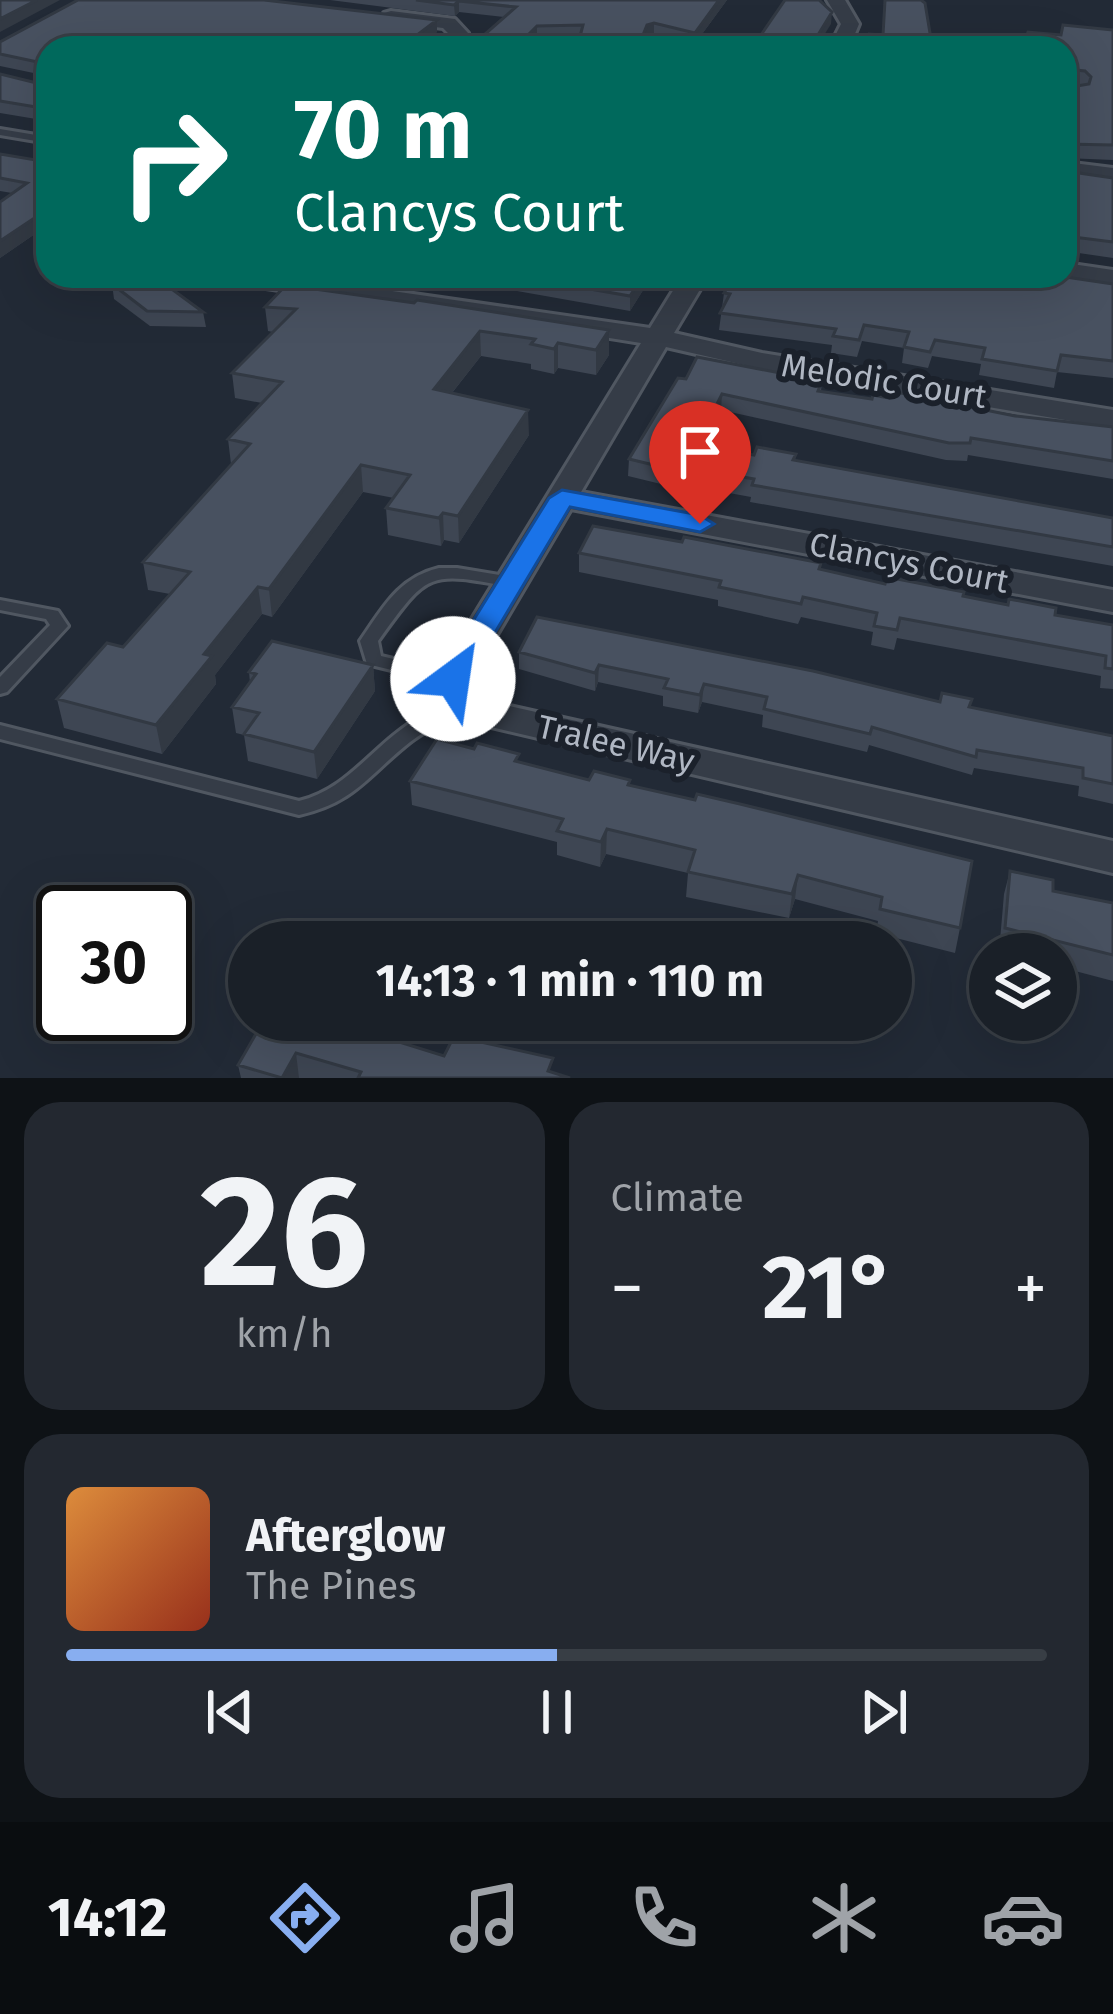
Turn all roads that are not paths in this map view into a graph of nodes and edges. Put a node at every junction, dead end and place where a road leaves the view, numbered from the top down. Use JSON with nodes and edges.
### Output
{"nodes":[{"id":1,"x":836,"y":0,"type":"edge"},
{"id":2,"x":381,"y":15,"type":"edge"},
{"id":3,"x":456,"y":36,"type":"edge"},
{"id":4,"x":844,"y":36,"type":"edge"},
{"id":5,"x":0,"y":132,"type":"edge"},
{"id":6,"x":36,"y":138,"type":"edge"},
{"id":7,"x":1077,"y":170,"type":"edge"},
{"id":8,"x":1113,"y":175,"type":"edge"},
{"id":9,"x":1077,"y":273,"type":"edge"},
{"id":10,"x":1113,"y":278,"type":"edge"},
{"id":11,"x":322,"y":288,"type":"edge"},
{"id":12,"x":687,"y":288,"type":"edge"},
{"id":13,"x":656,"y":337,"type":"junction"},
{"id":14,"x":1113,"y":419,"type":"edge"},
{"id":15,"x":562,"y":498,"type":"junction"},
{"id":16,"x":511,"y":582,"type":"junction"},
{"id":17,"x":1113,"y":601,"type":"edge"},
{"id":18,"x":0,"y":605,"type":"edge"},
{"id":19,"x":0,"y":688,"type":"edge"},
{"id":20,"x":462,"y":689,"type":"junction"},
{"id":21,"x":0,"y":732,"type":"edge"},
{"id":22,"x":1113,"y":856,"type":"edge"}],
"edges":[{"from":1,"to":4,"type":"street"},
{"from":2,"to":3,"type":"street"},
{"from":5,"to":6,"type":"lane"},
{"from":7,"to":8,"type":"street"},
{"from":9,"to":10,"type":"street"},
{"from":11,"to":13,"type":"street","name":"Melodic Court"},
{"from":12,"to":13,"type":"street"},
{"from":13,"to":14,"type":"street","name":"Melodic Court"},
{"from":13,"to":15,"type":"street"},
{"from":15,"to":16,"type":"street"},
{"from":15,"to":17,"type":"street","name":"Clancys Court"},
{"from":16,"to":20,"type":"street"},
{"from":16,"to":20,"type":"lane"},
{"from":18,"to":19,"type":"lane"},
{"from":20,"to":21,"type":"lane"},
{"from":20,"to":22,"type":"street","name":"Tralee Way"}]}
